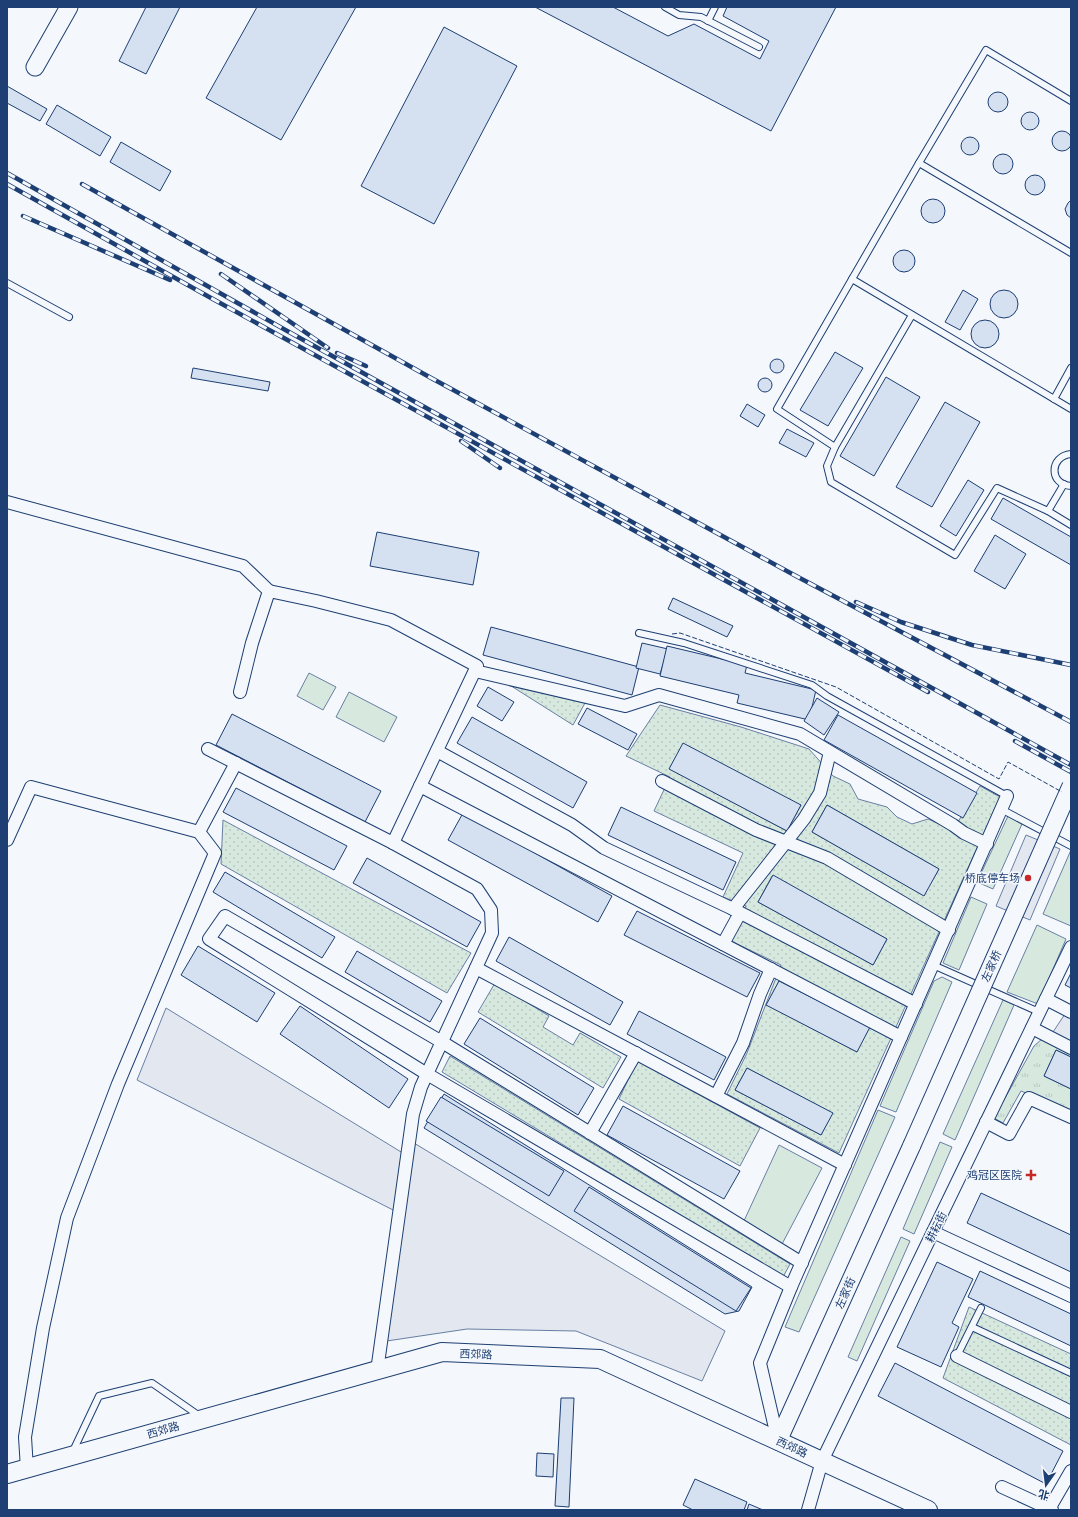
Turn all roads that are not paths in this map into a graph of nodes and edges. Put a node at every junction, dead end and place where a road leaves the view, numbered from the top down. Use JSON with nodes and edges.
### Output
{"nodes":[{"id":1,"x":69,"y":7,"type":"edge"},
{"id":2,"x":665,"y":7,"type":"edge"},
{"id":3,"x":715,"y":7,"type":"edge"},
{"id":4,"x":708,"y":21,"type":"junction"},
{"id":5,"x":759,"y":47,"type":"dead end"},
{"id":6,"x":35,"y":68,"type":"dead end"},
{"id":7,"x":1071,"y":101,"type":"edge"},
{"id":8,"x":919,"y":162,"type":"junction"},
{"id":9,"x":1071,"y":253,"type":"edge"},
{"id":10,"x":852,"y":279,"type":"junction"},
{"id":11,"x":7,"y":283,"type":"edge"},
{"id":12,"x":912,"y":315,"type":"junction"},
{"id":13,"x":69,"y":317,"type":"dead end"},
{"id":14,"x":1071,"y":368,"type":"edge"},
{"id":15,"x":1054,"y":399,"type":"junction"},
{"id":16,"x":1071,"y":409,"type":"edge"},
{"id":17,"x":835,"y":447,"type":"junction"},
{"id":18,"x":1071,"y":454,"type":"edge"},
{"id":19,"x":1064,"y":484,"type":"junction"},
{"id":20,"x":1071,"y":486,"type":"edge"},
{"id":21,"x":7,"y":502,"type":"edge"},
{"id":22,"x":1048,"y":511,"type":"junction"},
{"id":23,"x":1071,"y":526,"type":"edge"},
{"id":24,"x":269,"y":591,"type":"junction"},
{"id":25,"x":639,"y":633,"type":"dead end"},
{"id":26,"x":475,"y":670,"type":"junction"},
{"id":27,"x":240,"y":692,"type":"dead end"},
{"id":28,"x":208,"y":749,"type":"dead end"},
{"id":29,"x":437,"y":751,"type":"junction"},
{"id":30,"x":830,"y":752,"type":"junction"},
{"id":31,"x":236,"y":763,"type":"junction"},
{"id":32,"x":662,"y":781,"type":"dead end"},
{"id":33,"x":420,"y":786,"type":"junction"},
{"id":34,"x":1071,"y":786,"type":"edge"},
{"id":35,"x":1007,"y":796,"type":"joint"},
{"id":36,"x":1002,"y":809,"type":"junction"},
{"id":37,"x":199,"y":832,"type":"junction"},
{"id":38,"x":7,"y":840,"type":"edge"},
{"id":39,"x":787,"y":842,"type":"junction"},
{"id":40,"x":393,"y":843,"type":"junction"},
{"id":41,"x":987,"y":844,"type":"junction"},
{"id":42,"x":1071,"y":846,"type":"edge"},
{"id":43,"x":737,"y":911,"type":"junction"},
{"id":44,"x":949,"y":930,"type":"junction"},
{"id":45,"x":723,"y":944,"type":"junction"},
{"id":46,"x":1071,"y":947,"type":"edge"},
{"id":47,"x":933,"y":965,"type":"junction"},
{"id":48,"x":476,"y":968,"type":"junction"},
{"id":49,"x":771,"y":969,"type":"junction"},
{"id":50,"x":1046,"y":999,"type":"junction"},
{"id":51,"x":916,"y":1004,"type":"junction"},
{"id":52,"x":1040,"y":1012,"type":"junction"},
{"id":53,"x":1071,"y":1012,"type":"edge"},
{"id":54,"x":1032,"y":1028,"type":"junction"},
{"id":55,"x":901,"y":1037,"type":"junction"},
{"id":56,"x":442,"y":1042,"type":"junction"},
{"id":57,"x":1071,"y":1048,"type":"edge"},
{"id":58,"x":636,"y":1053,"type":"junction"},
{"id":59,"x":427,"y":1074,"type":"junction"},
{"id":60,"x":716,"y":1096,"type":"junction"},
{"id":61,"x":1071,"y":1117,"type":"edge"},
{"id":62,"x":986,"y":1122,"type":"junction"},
{"id":63,"x":590,"y":1132,"type":"junction"},
{"id":64,"x":912,"y":1145,"type":"joint"},
{"id":65,"x":844,"y":1165,"type":"junction"},
{"id":66,"x":933,"y":1232,"type":"junction"},
{"id":67,"x":802,"y":1263,"type":"junction"},
{"id":68,"x":791,"y":1287,"type":"junction"},
{"id":69,"x":1071,"y":1296,"type":"edge"},
{"id":70,"x":981,"y":1308,"type":"dead end"},
{"id":71,"x":972,"y":1328,"type":"junction"},
{"id":72,"x":958,"y":1356,"type":"joint"},
{"id":73,"x":376,"y":1371,"type":"junction"},
{"id":74,"x":1071,"y":1373,"type":"edge"},
{"id":75,"x":1071,"y":1412,"type":"edge"},
{"id":76,"x":204,"y":1419,"type":"junction"},
{"id":77,"x":778,"y":1441,"type":"junction"},
{"id":78,"x":70,"y":1456,"type":"junction"},
{"id":79,"x":822,"y":1461,"type":"junction"},
{"id":80,"x":27,"y":1468,"type":"junction"},
{"id":81,"x":1071,"y":1471,"type":"edge"},
{"id":82,"x":7,"y":1474,"type":"edge"},
{"id":83,"x":1002,"y":1487,"type":"dead end"},
{"id":84,"x":1050,"y":1509,"type":"edge"},
{"id":85,"x":808,"y":1510,"type":"edge"},
{"id":86,"x":928,"y":1510,"type":"edge"}],
"edges":[{"from":1,"to":6,"type":"main road"},
{"from":2,"to":4,"type":"lane"},
{"from":3,"to":4,"type":"lane"},
{"from":4,"to":5,"type":"lane"},
{"from":7,"to":8,"type":"lane"},
{"from":8,"to":9,"type":"lane"},
{"from":8,"to":10,"type":"lane"},
{"from":10,"to":12,"type":"lane"},
{"from":10,"to":17,"type":"lane"},
{"from":11,"to":13,"type":"lane"},
{"from":12,"to":15,"type":"lane"},
{"from":12,"to":17,"type":"lane"},
{"from":14,"to":15,"type":"lane"},
{"from":15,"to":16,"type":"lane"},
{"from":17,"to":22,"type":"lane"},
{"from":18,"to":19,"type":"lane"},
{"from":19,"to":20,"type":"lane"},
{"from":19,"to":22,"type":"lane"},
{"from":21,"to":24,"type":"street"},
{"from":22,"to":23,"type":"lane"},
{"from":24,"to":26,"type":"street"},
{"from":24,"to":27,"type":"street"},
{"from":25,"to":35,"type":"lane"},
{"from":26,"to":29,"type":"street"},
{"from":26,"to":30,"type":"street"},
{"from":28,"to":31,"type":"street"},
{"from":29,"to":33,"type":"street"},
{"from":29,"to":43,"type":"street"},
{"from":30,"to":39,"type":"street"},
{"from":30,"to":41,"type":"street"},
{"from":31,"to":37,"type":"street"},
{"from":31,"to":40,"type":"street"},
{"from":32,"to":39,"type":"street"},
{"from":33,"to":40,"type":"street"},
{"from":33,"to":45,"type":"street"},
{"from":34,"to":64,"type":"main road","name":"左家桥","bridge":true},
{"from":35,"to":36,"type":"street"},
{"from":36,"to":41,"type":"street"},
{"from":36,"to":42,"type":"lane"},
{"from":37,"to":38,"type":"street"},
{"from":37,"to":80,"type":"street"},
{"from":39,"to":43,"type":"street"},
{"from":39,"to":44,"type":"street"},
{"from":40,"to":48,"type":"street"},
{"from":41,"to":44,"type":"street"},
{"from":43,"to":45,"type":"street"},
{"from":43,"to":51,"type":"street"},
{"from":44,"to":47,"type":"street"},
{"from":45,"to":49,"type":"street"},
{"from":46,"to":50,"type":"street","name":"耕耘街"},
{"from":47,"to":51,"type":"street"},
{"from":47,"to":52,"type":"lane"},
{"from":48,"to":56,"type":"street"},
{"from":48,"to":58,"type":"street"},
{"from":49,"to":55,"type":"street"},
{"from":49,"to":60,"type":"street"},
{"from":50,"to":52,"type":"street","name":"耕耘街"},
{"from":50,"to":53,"type":"street"},
{"from":51,"to":55,"type":"street"},
{"from":52,"to":54,"type":"street","name":"耕耘街"},
{"from":54,"to":57,"type":"street"},
{"from":54,"to":62,"type":"street","name":"耕耘街"},
{"from":55,"to":65,"type":"street"},
{"from":56,"to":59,"type":"street"},
{"from":56,"to":59,"type":"street"},
{"from":56,"to":63,"type":"street"},
{"from":58,"to":60,"type":"street"},
{"from":58,"to":63,"type":"street"},
{"from":59,"to":68,"type":"street"},
{"from":59,"to":73,"type":"street"},
{"from":60,"to":65,"type":"street"},
{"from":61,"to":62,"type":"street"},
{"from":62,"to":66,"type":"street","name":"耕耘街"},
{"from":63,"to":67,"type":"street"},
{"from":64,"to":77,"type":"main road","name":"左家街"},
{"from":65,"to":67,"type":"street"},
{"from":66,"to":69,"type":"street"},
{"from":66,"to":79,"type":"street","name":"耕耘街"},
{"from":67,"to":68,"type":"street"},
{"from":68,"to":77,"type":"street"},
{"from":70,"to":71,"type":"lane"},
{"from":71,"to":72,"type":"lane"},
{"from":71,"to":74,"type":"lane"},
{"from":72,"to":75,"type":"street"},
{"from":73,"to":76,"type":"main road","name":"西郊路"},
{"from":73,"to":77,"type":"main road","name":"西郊路"},
{"from":76,"to":78,"type":"main road","name":"西郊路"},
{"from":76,"to":78,"type":"lane"},
{"from":77,"to":79,"type":"main road","name":"西郊路"},
{"from":78,"to":80,"type":"main road","name":"西郊路"},
{"from":79,"to":85,"type":"street","name":"耕耘街"},
{"from":79,"to":86,"type":"main road","name":"西郊路"},
{"from":80,"to":82,"type":"main road","name":"西郊路"},
{"from":81,"to":84,"type":"street"},
{"from":83,"to":84,"type":"street"}]}
